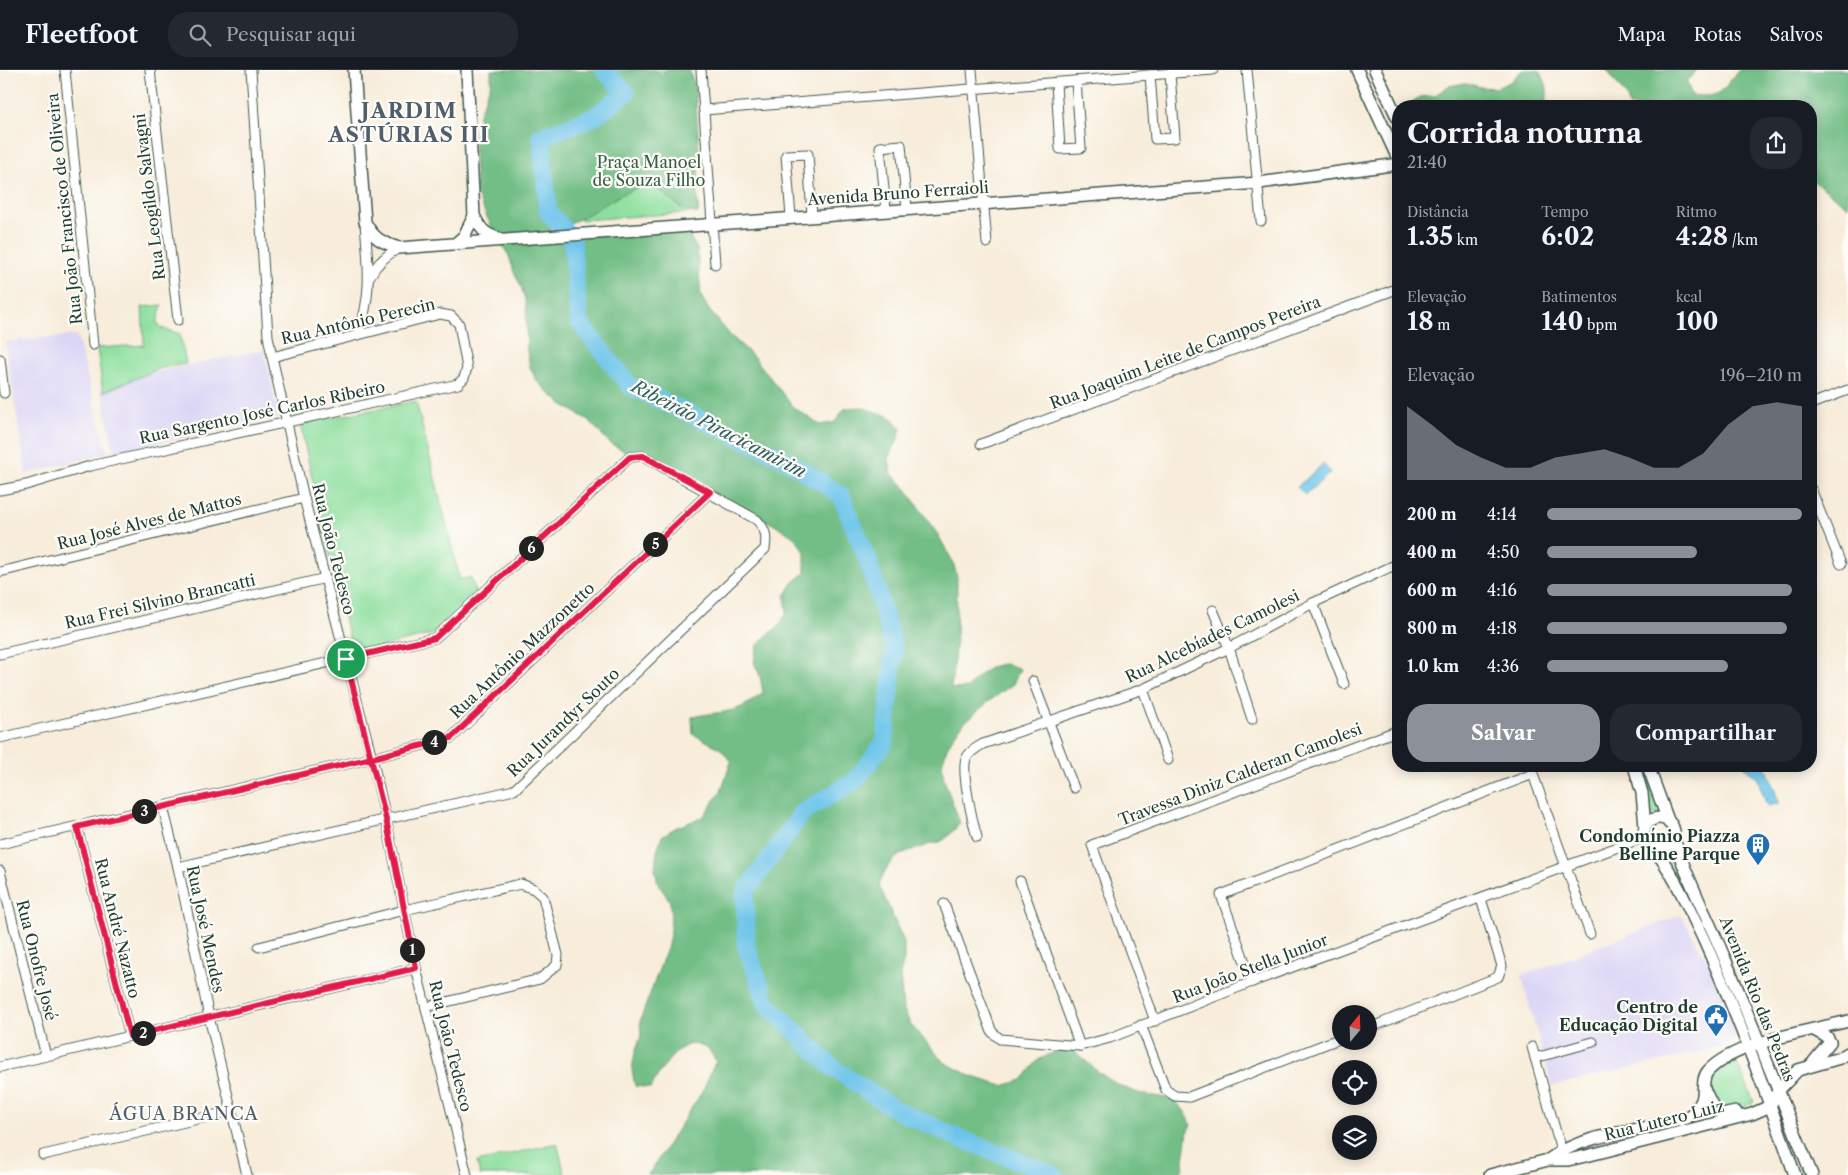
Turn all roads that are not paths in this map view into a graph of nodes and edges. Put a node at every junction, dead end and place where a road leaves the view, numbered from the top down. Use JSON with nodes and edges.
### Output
{"nodes":[{"id":1,"x":65,"y":70,"type":"edge"},
{"id":2,"x":150,"y":70,"type":"edge"},
{"id":3,"x":251,"y":70,"type":"edge"},
{"id":4,"x":354,"y":70,"type":"edge"},
{"id":5,"x":467,"y":70,"type":"edge"},
{"id":6,"x":701,"y":70,"type":"edge"},
{"id":7,"x":972,"y":70,"type":"edge"},
{"id":8,"x":1213,"y":70,"type":"edge"},
{"id":9,"x":1247,"y":70,"type":"edge"},
{"id":10,"x":1357,"y":70,"type":"edge"},
{"id":11,"x":1375,"y":70,"type":"edge"},
{"id":12,"x":1170,"y":74,"type":"junction"},
{"id":13,"x":1150,"y":75,"type":"junction"},
{"id":14,"x":1076,"y":81,"type":"junction"},
{"id":15,"x":1056,"y":82,"type":"junction"},
{"id":16,"x":974,"y":89,"type":"junction"},
{"id":17,"x":1392,"y":106,"type":"edge"},
{"id":18,"x":704,"y":110,"type":"junction"},
{"id":19,"x":1392,"y":147,"type":"edge"},
{"id":20,"x":1392,"y":163,"type":"edge"},
{"id":21,"x":1259,"y":183,"type":"junction"},
{"id":22,"x":984,"y":203,"type":"junction"},
{"id":23,"x":907,"y":209,"type":"junction"},
{"id":24,"x":886,"y":210,"type":"junction"},
{"id":25,"x":474,"y":216,"type":"junction"},
{"id":26,"x":812,"y":216,"type":"junction"},
{"id":27,"x":791,"y":217,"type":"junction"},
{"id":28,"x":1261,"y":221,"type":"dead end"},
{"id":29,"x":365,"y":222,"type":"junction"},
{"id":30,"x":712,"y":223,"type":"junction"},
{"id":31,"x":499,"y":239,"type":"junction"},
{"id":32,"x":987,"y":243,"type":"dead end"},
{"id":33,"x":455,"y":244,"type":"junction"},
{"id":34,"x":399,"y":248,"type":"junction"},
{"id":35,"x":714,"y":264,"type":"dead end"},
{"id":36,"x":370,"y":277,"type":"junction"},
{"id":37,"x":1392,"y":291,"type":"edge"},
{"id":38,"x":451,"y":316,"type":"joint"},
{"id":39,"x":178,"y":320,"type":"dead end"},
{"id":40,"x":358,"y":334,"type":"junction"},
{"id":41,"x":93,"y":345,"type":"dead end"},
{"id":42,"x":272,"y":357,"type":"junction"},
{"id":43,"x":0,"y":359,"type":"edge"},
{"id":44,"x":1848,"y":390,"type":"edge"},
{"id":45,"x":4,"y":394,"type":"dead end"},
{"id":46,"x":1817,"y":402,"type":"edge"},
{"id":47,"x":288,"y":422,"type":"junction"},
{"id":48,"x":981,"y":444,"type":"dead end"},
{"id":49,"x":0,"y":490,"type":"edge"},
{"id":50,"x":710,"y":492,"type":"junction"},
{"id":51,"x":304,"y":498,"type":"junction"},
{"id":52,"x":1817,"y":504,"type":"edge"},
{"id":53,"x":1841,"y":564,"type":"dead end"},
{"id":54,"x":1392,"y":566,"type":"edge"},
{"id":55,"x":0,"y":572,"type":"edge"},
{"id":56,"x":326,"y":578,"type":"junction"},
{"id":57,"x":1314,"y":603,"type":"junction"},
{"id":58,"x":1213,"y":610,"type":"dead end"},
{"id":59,"x":1228,"y":648,"type":"junction"},
{"id":60,"x":0,"y":654,"type":"edge"},
{"id":61,"x":346,"y":659,"type":"junction"},
{"id":62,"x":1033,"y":681,"type":"dead end"},
{"id":63,"x":1344,"y":684,"type":"dead end"},
{"id":64,"x":1143,"y":689,"type":"junction"},
{"id":65,"x":1252,"y":719,"type":"dead end"},
{"id":66,"x":1049,"y":722,"type":"junction"},
{"id":67,"x":1392,"y":733,"type":"edge"},
{"id":68,"x":0,"y":738,"type":"edge"},
{"id":69,"x":372,"y":758,"type":"junction"},
{"id":70,"x":1168,"y":760,"type":"dead end"},
{"id":71,"x":1526,"y":772,"type":"edge"},
{"id":72,"x":1532,"y":772,"type":"edge"},
{"id":73,"x":1636,"y":772,"type":"edge"},
{"id":74,"x":1650,"y":772,"type":"edge"},
{"id":75,"x":1074,"y":788,"type":"dead end"},
{"id":76,"x":163,"y":807,"type":"junction"},
{"id":77,"x":386,"y":819,"type":"junction"},
{"id":78,"x":1670,"y":823,"type":"junction"},
{"id":79,"x":77,"y":827,"type":"junction"},
{"id":80,"x":976,"y":834,"type":"dead end"},
{"id":81,"x":1673,"y":836,"type":"junction"},
{"id":82,"x":1647,"y":837,"type":"junction"},
{"id":83,"x":0,"y":844,"type":"edge"},
{"id":84,"x":1566,"y":866,"type":"junction"},
{"id":85,"x":178,"y":867,"type":"junction"},
{"id":86,"x":0,"y":871,"type":"edge"},
{"id":87,"x":1020,"y":881,"type":"dead end"},
{"id":88,"x":1481,"y":899,"type":"junction"},
{"id":89,"x":944,"y":904,"type":"dead end"},
{"id":90,"x":404,"y":910,"type":"junction"},
{"id":91,"x":1590,"y":934,"type":"dead end"},
{"id":92,"x":259,"y":947,"type":"dead end"},
{"id":93,"x":416,"y":968,"type":"junction"},
{"id":94,"x":1252,"y":982,"type":"junction"},
{"id":95,"x":426,"y":1007,"type":"junction"},
{"id":96,"x":210,"y":1017,"type":"junction"},
{"id":97,"x":1155,"y":1021,"type":"junction"},
{"id":98,"x":1848,"y":1021,"type":"edge"},
{"id":99,"x":1378,"y":1024,"type":"edge"},
{"id":100,"x":1141,"y":1025,"type":"junction"},
{"id":101,"x":1814,"y":1030,"type":"junction"},
{"id":102,"x":130,"y":1036,"type":"junction"},
{"id":103,"x":1332,"y":1041,"type":"edge"},
{"id":104,"x":1593,"y":1042,"type":"dead end"},
{"id":105,"x":1760,"y":1043,"type":"junction"},
{"id":106,"x":1080,"y":1046,"type":"junction"},
{"id":107,"x":1532,"y":1047,"type":"dead end"},
{"id":108,"x":1747,"y":1047,"type":"junction"},
{"id":109,"x":1848,"y":1053,"type":"edge"},
{"id":110,"x":46,"y":1056,"type":"junction"},
{"id":111,"x":1535,"y":1058,"type":"junction"},
{"id":112,"x":1810,"y":1066,"type":"junction"},
{"id":113,"x":0,"y":1067,"type":"edge"},
{"id":114,"x":1703,"y":1087,"type":"junction"},
{"id":115,"x":1778,"y":1091,"type":"junction"},
{"id":116,"x":1770,"y":1106,"type":"junction"},
{"id":117,"x":232,"y":1111,"type":"junction"},
{"id":118,"x":1752,"y":1114,"type":"junction"},
{"id":119,"x":43,"y":1155,"type":"dead end"},
{"id":120,"x":1562,"y":1155,"type":"junction"},
{"id":121,"x":1514,"y":1172,"type":"edge"},
{"id":122,"x":247,"y":1175,"type":"edge"},
{"id":123,"x":467,"y":1175,"type":"edge"},
{"id":124,"x":1490,"y":1175,"type":"edge"},
{"id":125,"x":1795,"y":1175,"type":"edge"},
{"id":126,"x":1812,"y":1175,"type":"edge"}],
"edges":[{"from":1,"to":41,"type":"street","name":"Rua João Francisco de Oliveira"},
{"from":2,"to":39,"type":"street","name":"Rua Leogildo Salvagni"},
{"from":3,"to":42,"type":"street","name":"Rua João Tedesco"},
{"from":4,"to":29,"type":"street"},
{"from":5,"to":25,"type":"street"},
{"from":6,"to":18,"type":"street"},
{"from":7,"to":16,"type":"street"},
{"from":8,"to":12,"type":"street"},
{"from":9,"to":21,"type":"street"},
{"from":10,"to":19,"type":"street"},
{"from":11,"to":17,"type":"street"},
{"from":12,"to":13,"type":"street"},
{"from":12,"to":13,"type":"street"},
{"from":13,"to":14,"type":"street"},
{"from":14,"to":15,"type":"street"},
{"from":14,"to":15,"type":"street"},
{"from":15,"to":16,"type":"street"},
{"from":16,"to":18,"type":"street"},
{"from":16,"to":22,"type":"street"},
{"from":18,"to":30,"type":"street"},
{"from":20,"to":21,"type":"street","name":"Avenida Bruno Ferraioli"},
{"from":21,"to":22,"type":"street","name":"Avenida Bruno Ferraioli"},
{"from":21,"to":28,"type":"street"},
{"from":22,"to":23,"type":"street","name":"Avenida Bruno Ferraioli"},
{"from":22,"to":32,"type":"street"},
{"from":23,"to":24,"type":"street","name":"Avenida Bruno Ferraioli"},
{"from":23,"to":24,"type":"street"},
{"from":24,"to":26,"type":"street","name":"Avenida Bruno Ferraioli"},
{"from":25,"to":31,"type":"street"},
{"from":25,"to":33,"type":"street"},
{"from":26,"to":27,"type":"street","name":"Avenida Bruno Ferraioli"},
{"from":26,"to":27,"type":"street"},
{"from":27,"to":30,"type":"street","name":"Avenida Bruno Ferraioli"},
{"from":29,"to":34,"type":"street","name":"Avenida Bruno Ferraioli"},
{"from":29,"to":36,"type":"street"},
{"from":30,"to":31,"type":"street","name":"Avenida Bruno Ferraioli"},
{"from":30,"to":35,"type":"street"},
{"from":31,"to":33,"type":"street","name":"Avenida Bruno Ferraioli"},
{"from":33,"to":34,"type":"street","name":"Avenida Bruno Ferraioli"},
{"from":34,"to":36,"type":"street"},
{"from":36,"to":40,"type":"street"},
{"from":37,"to":48,"type":"street","name":"Rua Joaquim Leite de Campos Pereira"},
{"from":38,"to":40,"type":"street","name":"Rua Antônio Perecin"},
{"from":38,"to":47,"type":"street","name":"Rua Sargento José Carlos Ribeiro"},
{"from":40,"to":42,"type":"street","name":"Rua Antônio Perecin"},
{"from":42,"to":47,"type":"street","name":"Rua João Tedesco"},
{"from":43,"to":45,"type":"street"},
{"from":44,"to":46,"type":"street"},
{"from":47,"to":49,"type":"street","name":"Rua Sargento José Carlos Ribeiro"},
{"from":47,"to":51,"type":"street","name":"Rua João Tedesco"},
{"from":50,"to":61,"type":"street"},
{"from":50,"to":69,"type":"street","name":"Rua Antônio Mazzonetto"},
{"from":50,"to":77,"type":"street","name":"Rua Jurandyr Souto"},
{"from":51,"to":55,"type":"street","name":"Rua José Alves de Mattos"},
{"from":51,"to":56,"type":"street","name":"Rua João Tedesco"},
{"from":52,"to":53,"type":"street"},
{"from":54,"to":57,"type":"street","name":"Rua Alcebíades Camolesi"},
{"from":56,"to":60,"type":"street","name":"Rua Frei Silvino Brancatti"},
{"from":56,"to":61,"type":"street","name":"Rua João Tedesco"},
{"from":57,"to":59,"type":"street","name":"Rua Alcebíades Camolesi"},
{"from":57,"to":63,"type":"street"},
{"from":58,"to":59,"type":"street"},
{"from":59,"to":64,"type":"street","name":"Rua Alcebíades Camolesi"},
{"from":59,"to":65,"type":"street"},
{"from":61,"to":68,"type":"street"},
{"from":61,"to":69,"type":"street","name":"Rua João Tedesco"},
{"from":62,"to":66,"type":"street"},
{"from":64,"to":66,"type":"street","name":"Rua Alcebíades Camolesi"},
{"from":64,"to":70,"type":"street"},
{"from":66,"to":75,"type":"street"},
{"from":66,"to":80,"type":"street","name":"Rua Alcebíades Camolesi"},
{"from":67,"to":97,"type":"street","name":"Travessa Diniz Calderan Camolesi"},
{"from":69,"to":76,"type":"street","name":"Rua Antônio Mazzonetto"},
{"from":69,"to":77,"type":"street","name":"Rua João Tedesco"},
{"from":71,"to":94,"type":"street"},
{"from":72,"to":84,"type":"street"},
{"from":73,"to":82,"type":"street"},
{"from":74,"to":78,"type":"street"},
{"from":76,"to":79,"type":"street","name":"Rua Antônio Mazzonetto"},
{"from":76,"to":85,"type":"street","name":"Rua José Mendes"},
{"from":77,"to":85,"type":"street","name":"Rua Jurandyr Souto"},
{"from":77,"to":90,"type":"street","name":"Rua João Tedesco"},
{"from":78,"to":81,"type":"street"},
{"from":78,"to":82,"type":"street"},
{"from":79,"to":83,"type":"street","name":"Rua Antônio Mazzonetto"},
{"from":79,"to":102,"type":"street","name":"Rua André Nazatto"},
{"from":81,"to":82,"type":"street"},
{"from":81,"to":105,"type":"street","name":"Avenida Rio das Pedras"},
{"from":82,"to":84,"type":"street","name":"Rua João Stella Junior"},
{"from":82,"to":108,"type":"street","name":"Avenida Rio das Pedras"},
{"from":84,"to":88,"type":"street","name":"Rua João Stella Junior"},
{"from":84,"to":91,"type":"street"},
{"from":85,"to":96,"type":"street","name":"Rua José Mendes"},
{"from":86,"to":110,"type":"street","name":"Rua Onofre José"},
{"from":87,"to":106,"type":"street"},
{"from":88,"to":94,"type":"street","name":"Rua João Stella Junior"},
{"from":88,"to":99,"type":"street"},
{"from":89,"to":106,"type":"street","name":"Rua João Stella Junior"},
{"from":90,"to":92,"type":"street"},
{"from":90,"to":93,"type":"street","name":"Rua João Tedesco"},
{"from":90,"to":95,"type":"street"},
{"from":93,"to":95,"type":"street","name":"Rua João Tedesco"},
{"from":93,"to":96,"type":"street"},
{"from":94,"to":97,"type":"street","name":"Rua João Stella Junior"},
{"from":95,"to":123,"type":"street","name":"Rua João Tedesco"},
{"from":96,"to":102,"type":"street"},
{"from":96,"to":117,"type":"street","name":"Rua José Mendes"},
{"from":97,"to":100,"type":"street","name":"Rua João Stella Junior"},
{"from":98,"to":101,"type":"street","name":"Rua Lutero Luiz"},
{"from":100,"to":103,"type":"street"},
{"from":100,"to":106,"type":"street","name":"Rua João Stella Junior"},
{"from":101,"to":105,"type":"street","name":"Rua Lutero Luiz"},
{"from":101,"to":112,"type":"street"},
{"from":102,"to":110,"type":"street"},
{"from":104,"to":111,"type":"street"},
{"from":105,"to":108,"type":"street","name":"Rua Lutero Luiz"},
{"from":105,"to":115,"type":"street","name":"Avenida Rio das Pedras"},
{"from":107,"to":111,"type":"street"},
{"from":108,"to":114,"type":"street","name":"Rua Lutero Luiz"},
{"from":108,"to":116,"type":"street","name":"Avenida Rio das Pedras"},
{"from":109,"to":112,"type":"street"},
{"from":110,"to":113,"type":"street"},
{"from":111,"to":120,"type":"street"},
{"from":112,"to":115,"type":"street"},
{"from":114,"to":118,"type":"street"},
{"from":114,"to":120,"type":"street","name":"Rua Lutero Luiz"},
{"from":115,"to":116,"type":"street"},
{"from":115,"to":126,"type":"street","name":"Avenida Rio das Pedras"},
{"from":116,"to":118,"type":"street","name":"Rua Lutero Luiz"},
{"from":116,"to":125,"type":"street","name":"Avenida Rio das Pedras"},
{"from":117,"to":119,"type":"street"},
{"from":117,"to":122,"type":"street","name":"Rua José Mendes"},
{"from":118,"to":120,"type":"street","name":"Rua Lutero Luiz"},
{"from":120,"to":121,"type":"street","name":"Rua Lutero Luiz"},
{"from":121,"to":124,"type":"street","name":"Rua Lutero Luiz"}]}
